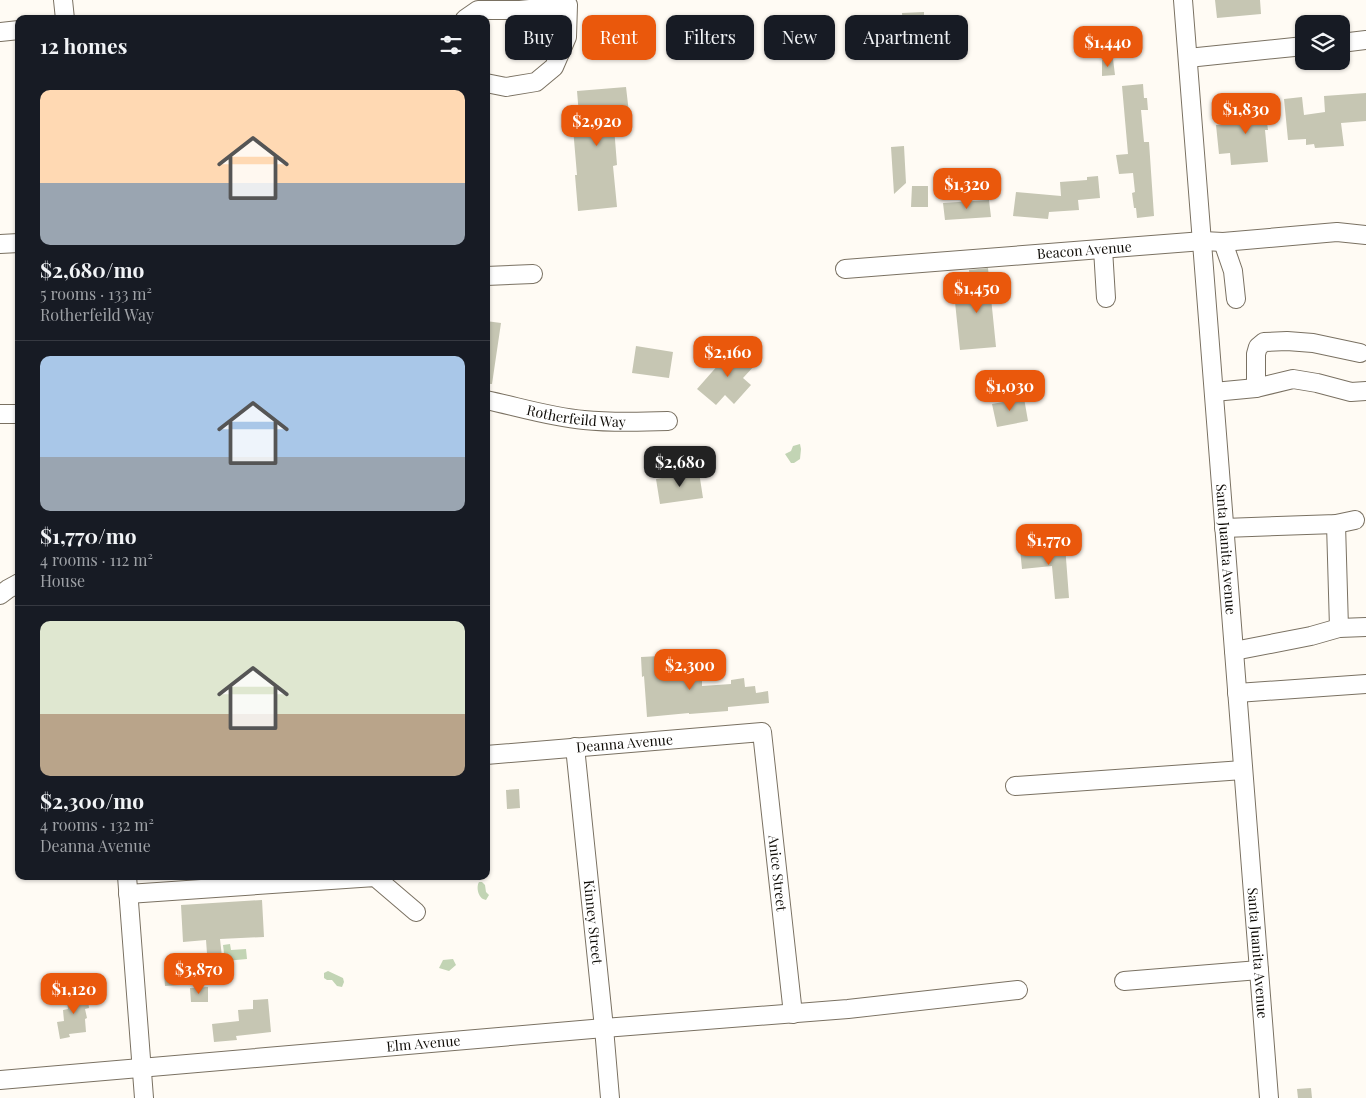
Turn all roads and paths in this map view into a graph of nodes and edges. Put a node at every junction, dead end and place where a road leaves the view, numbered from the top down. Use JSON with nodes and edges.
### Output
{"nodes":[{"id":1,"x":63,"y":0,"type":"edge"},
{"id":2,"x":1183,"y":0,"type":"edge"},
{"id":3,"x":540,"y":8,"type":"junction"},
{"id":4,"x":471,"y":14,"type":"edge"},
{"id":5,"x":65,"y":15,"type":"edge"},
{"id":6,"x":538,"y":15,"type":"edge"},
{"id":7,"x":15,"y":30,"type":"edge"},
{"id":8,"x":0,"y":32,"type":"edge"},
{"id":9,"x":1366,"y":40,"type":"edge"},
{"id":10,"x":1350,"y":42,"type":"edge"},
{"id":11,"x":1295,"y":47,"type":"edge"},
{"id":12,"x":1188,"y":58,"type":"junction"},
{"id":13,"x":499,"y":81,"type":"edge"},
{"id":14,"x":1366,"y":235,"type":"edge"},
{"id":15,"x":1203,"y":241,"type":"junction"},
{"id":16,"x":1223,"y":242,"type":"junction"},
{"id":17,"x":15,"y":243,"type":"edge"},
{"id":18,"x":0,"y":244,"type":"edge"},
{"id":19,"x":1103,"y":248,"type":"junction"},
{"id":20,"x":845,"y":269,"type":"dead end"},
{"id":21,"x":533,"y":274,"type":"dead end"},
{"id":22,"x":490,"y":276,"type":"edge"},
{"id":23,"x":1106,"y":298,"type":"dead end"},
{"id":24,"x":1236,"y":299,"type":"dead end"},
{"id":25,"x":1360,"y":353,"type":"dead end"},
{"id":26,"x":1256,"y":388,"type":"junction"},
{"id":27,"x":1214,"y":392,"type":"junction"},
{"id":28,"x":1366,"y":392,"type":"edge"},
{"id":29,"x":490,"y":401,"type":"edge"},
{"id":30,"x":0,"y":414,"type":"edge"},
{"id":31,"x":15,"y":414,"type":"edge"},
{"id":32,"x":668,"y":421,"type":"dead end"},
{"id":33,"x":1355,"y":520,"type":"dead end"},
{"id":34,"x":1336,"y":524,"type":"junction"},
{"id":35,"x":1224,"y":528,"type":"junction"},
{"id":36,"x":15,"y":585,"type":"edge"},
{"id":37,"x":0,"y":595,"type":"edge"},
{"id":38,"x":1366,"y":627,"type":"edge"},
{"id":39,"x":1339,"y":628,"type":"junction"},
{"id":40,"x":1234,"y":651,"type":"junction"},
{"id":41,"x":1366,"y":684,"type":"edge"},
{"id":42,"x":1237,"y":693,"type":"junction"},
{"id":43,"x":762,"y":732,"type":"joint"},
{"id":44,"x":575,"y":747,"type":"junction"},
{"id":45,"x":490,"y":755,"type":"edge"},
{"id":46,"x":1243,"y":770,"type":"junction"},
{"id":47,"x":1016,"y":786,"type":"dead end"},
{"id":48,"x":282,"y":880,"type":"edge"},
{"id":49,"x":379,"y":880,"type":"edge"},
{"id":50,"x":128,"y":885,"type":"edge"},
{"id":51,"x":416,"y":912,"type":"dead end"},
{"id":52,"x":1259,"y":970,"type":"junction"},
{"id":53,"x":1124,"y":981,"type":"dead end"},
{"id":54,"x":1018,"y":990,"type":"dead end"},
{"id":55,"x":793,"y":1014,"type":"junction"},
{"id":56,"x":604,"y":1028,"type":"junction"},
{"id":57,"x":141,"y":1067,"type":"junction"},
{"id":58,"x":0,"y":1080,"type":"edge"},
{"id":59,"x":144,"y":1098,"type":"edge"},
{"id":60,"x":610,"y":1098,"type":"edge"},
{"id":61,"x":1269,"y":1098,"type":"edge"}],
"edges":[{"from":1,"to":5,"type":"street"},
{"from":2,"to":12,"type":"street","name":"Santa Juanita Avenue"},
{"from":3,"to":4,"type":"street"},
{"from":3,"to":6,"type":"street"},
{"from":3,"to":13,"type":"street"},
{"from":7,"to":8,"type":"street"},
{"from":9,"to":10,"type":"street"},
{"from":11,"to":12,"type":"street"},
{"from":12,"to":15,"type":"street","name":"Santa Juanita Avenue"},
{"from":14,"to":16,"type":"street","name":"Beacon Avenue"},
{"from":15,"to":16,"type":"street","name":"Beacon Avenue"},
{"from":15,"to":19,"type":"street","name":"Beacon Avenue"},
{"from":15,"to":27,"type":"street","name":"Santa Juanita Avenue"},
{"from":16,"to":24,"type":"street"},
{"from":17,"to":18,"type":"street"},
{"from":19,"to":20,"type":"street","name":"Beacon Avenue"},
{"from":19,"to":23,"type":"street"},
{"from":21,"to":22,"type":"street"},
{"from":25,"to":26,"type":"street"},
{"from":26,"to":27,"type":"street"},
{"from":26,"to":28,"type":"street"},
{"from":27,"to":35,"type":"street","name":"Santa Juanita Avenue"},
{"from":29,"to":32,"type":"street","name":"Rotherfeild Way"},
{"from":30,"to":31,"type":"street"},
{"from":33,"to":34,"type":"street"},
{"from":34,"to":35,"type":"street"},
{"from":34,"to":39,"type":"street"},
{"from":35,"to":40,"type":"street","name":"Santa Juanita Avenue"},
{"from":36,"to":37,"type":"street"},
{"from":38,"to":39,"type":"street"},
{"from":39,"to":40,"type":"street"},
{"from":40,"to":42,"type":"street","name":"Santa Juanita Avenue"},
{"from":41,"to":42,"type":"street"},
{"from":42,"to":46,"type":"street","name":"Santa Juanita Avenue"},
{"from":43,"to":44,"type":"street","name":"Deanna Avenue"},
{"from":43,"to":55,"type":"street","name":"Anice Street"},
{"from":44,"to":45,"type":"street","name":"Deanna Avenue"},
{"from":44,"to":56,"type":"street","name":"Kinney Street"},
{"from":46,"to":47,"type":"street"},
{"from":46,"to":52,"type":"street","name":"Santa Juanita Avenue"},
{"from":48,"to":50,"type":"street"},
{"from":49,"to":51,"type":"street"},
{"from":50,"to":57,"type":"street"},
{"from":52,"to":53,"type":"street"},
{"from":52,"to":61,"type":"street","name":"Santa Juanita Avenue"},
{"from":54,"to":55,"type":"street","name":"Elm Avenue"},
{"from":55,"to":56,"type":"street","name":"Elm Avenue"},
{"from":56,"to":57,"type":"street","name":"Elm Avenue"},
{"from":56,"to":60,"type":"street","name":"Kinney Street"},
{"from":57,"to":58,"type":"street","name":"Elm Avenue"},
{"from":57,"to":59,"type":"street"}]}
